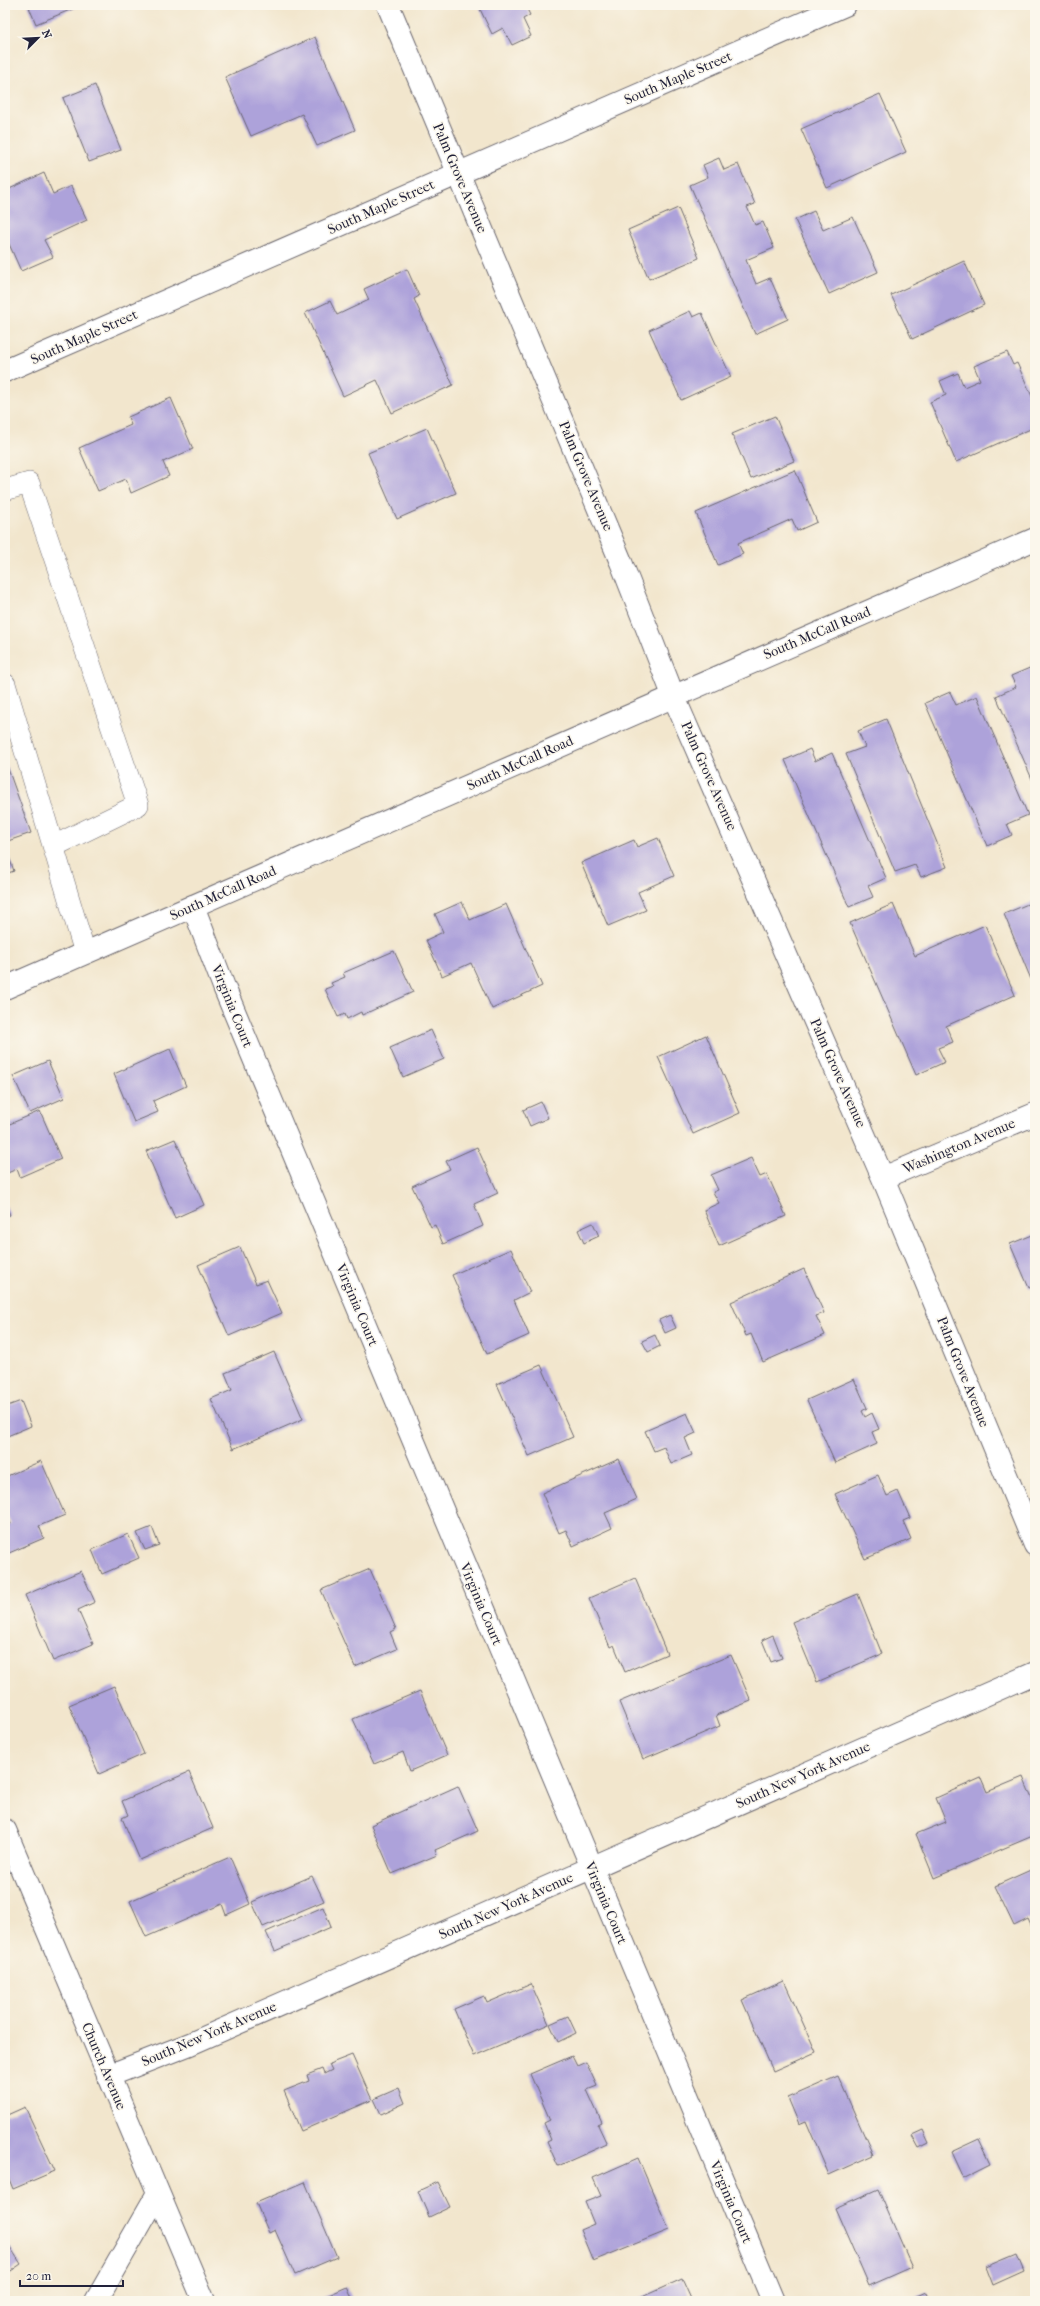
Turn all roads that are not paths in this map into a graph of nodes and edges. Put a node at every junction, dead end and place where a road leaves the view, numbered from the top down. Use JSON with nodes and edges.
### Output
{"nodes":[{"id":1,"x":388,"y":5,"type":"edge"},
{"id":2,"x":845,"y":5,"type":"edge"},
{"id":3,"x":458,"y":173,"type":"junction"},
{"id":4,"x":5,"y":371,"type":"edge"},
{"id":5,"x":5,"y":490,"type":"edge"},
{"id":6,"x":1035,"y":539,"type":"edge"},
{"id":7,"x":5,"y":684,"type":"edge"},
{"id":8,"x":673,"y":695,"type":"junction"},
{"id":9,"x":54,"y":846,"type":"junction"},
{"id":10,"x":192,"y":906,"type":"junction"},
{"id":11,"x":86,"y":953,"type":"junction"},
{"id":12,"x":5,"y":988,"type":"edge"},
{"id":13,"x":1035,"y":1114,"type":"edge"},
{"id":14,"x":883,"y":1178,"type":"junction"},
{"id":15,"x":1035,"y":1545,"type":"edge"},
{"id":16,"x":1035,"y":1673,"type":"edge"},
{"id":17,"x":7,"y":1841,"type":"edge"},
{"id":18,"x":591,"y":1868,"type":"junction"},
{"id":19,"x":108,"y":2076,"type":"junction"},
{"id":20,"x":158,"y":2193,"type":"junction"},
{"id":21,"x":96,"y":2301,"type":"edge"},
{"id":22,"x":204,"y":2301,"type":"edge"},
{"id":23,"x":773,"y":2301,"type":"edge"}],
"edges":[{"from":1,"to":3,"type":"street","name":"Palm Grove Avenue"},
{"from":2,"to":3,"type":"street","name":"South Maple Street"},
{"from":3,"to":4,"type":"street","name":"South Maple Street"},
{"from":3,"to":8,"type":"street","name":"Palm Grove Avenue"},
{"from":5,"to":9,"type":"lane"},
{"from":6,"to":8,"type":"street","name":"South McCall Road"},
{"from":7,"to":9,"type":"lane"},
{"from":8,"to":10,"type":"street","name":"South McCall Road"},
{"from":8,"to":14,"type":"street","name":"Palm Grove Avenue"},
{"from":9,"to":11,"type":"lane"},
{"from":10,"to":11,"type":"street","name":"South McCall Road"},
{"from":10,"to":18,"type":"street","name":"Virginia Court"},
{"from":11,"to":12,"type":"street","name":"South McCall Road"},
{"from":13,"to":14,"type":"street","name":"Washington Avenue"},
{"from":14,"to":15,"type":"street","name":"Palm Grove Avenue"},
{"from":16,"to":18,"type":"street","name":"South New York Avenue"},
{"from":17,"to":19,"type":"street","name":"Church Avenue"},
{"from":18,"to":19,"type":"street","name":"South New York Avenue"},
{"from":18,"to":23,"type":"street","name":"Virginia Court"},
{"from":19,"to":20,"type":"street","name":"Church Avenue"},
{"from":20,"to":21,"type":"street"},
{"from":20,"to":22,"type":"street","name":"Church Avenue"}]}
